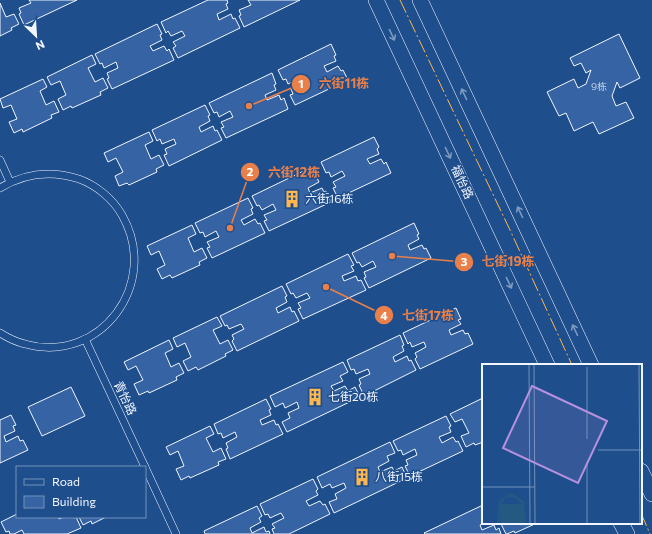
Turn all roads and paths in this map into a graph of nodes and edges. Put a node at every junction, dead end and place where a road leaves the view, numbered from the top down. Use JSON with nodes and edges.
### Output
{"nodes":[{"id":1,"x":376,"y":0,"type":"edge"},
{"id":2,"x":420,"y":0,"type":"edge"},
{"id":3,"x":0,"y":160,"type":"edge"},
{"id":4,"x":10,"y":182,"type":"junction"},
{"id":5,"x":0,"y":188,"type":"edge"},
{"id":6,"x":0,"y":333,"type":"edge"},
{"id":7,"x":84,"y":339,"type":"junction"},
{"id":8,"x":547,"y":364,"type":"edge"},
{"id":9,"x":591,"y":364,"type":"edge"},
{"id":10,"x":145,"y":466,"type":"edge"},
{"id":11,"x":146,"y":469,"type":"edge"},
{"id":12,"x":642,"y":473,"type":"edge"},
{"id":13,"x":652,"y":494,"type":"edge"},
{"id":14,"x":622,"y":524,"type":"edge"},
{"id":15,"x":176,"y":534,"type":"edge"},
{"id":16,"x":627,"y":534,"type":"edge"}],
"edges":[{"from":1,"to":8,"type":"street","name":"福怡路","one_way":true},
{"from":9,"to":2,"type":"street","one_way":true},
{"from":3,"to":4,"type":"lane"},
{"from":4,"to":5,"type":"lane"},
{"from":4,"to":7,"type":"lane"},
{"from":6,"to":7,"type":"lane"},
{"from":7,"to":10,"type":"lane","name":"青怡路"},
{"from":11,"to":15,"type":"lane","name":"青怡路"},
{"from":12,"to":13,"type":"street"},
{"from":14,"to":16,"type":"street"}]}
